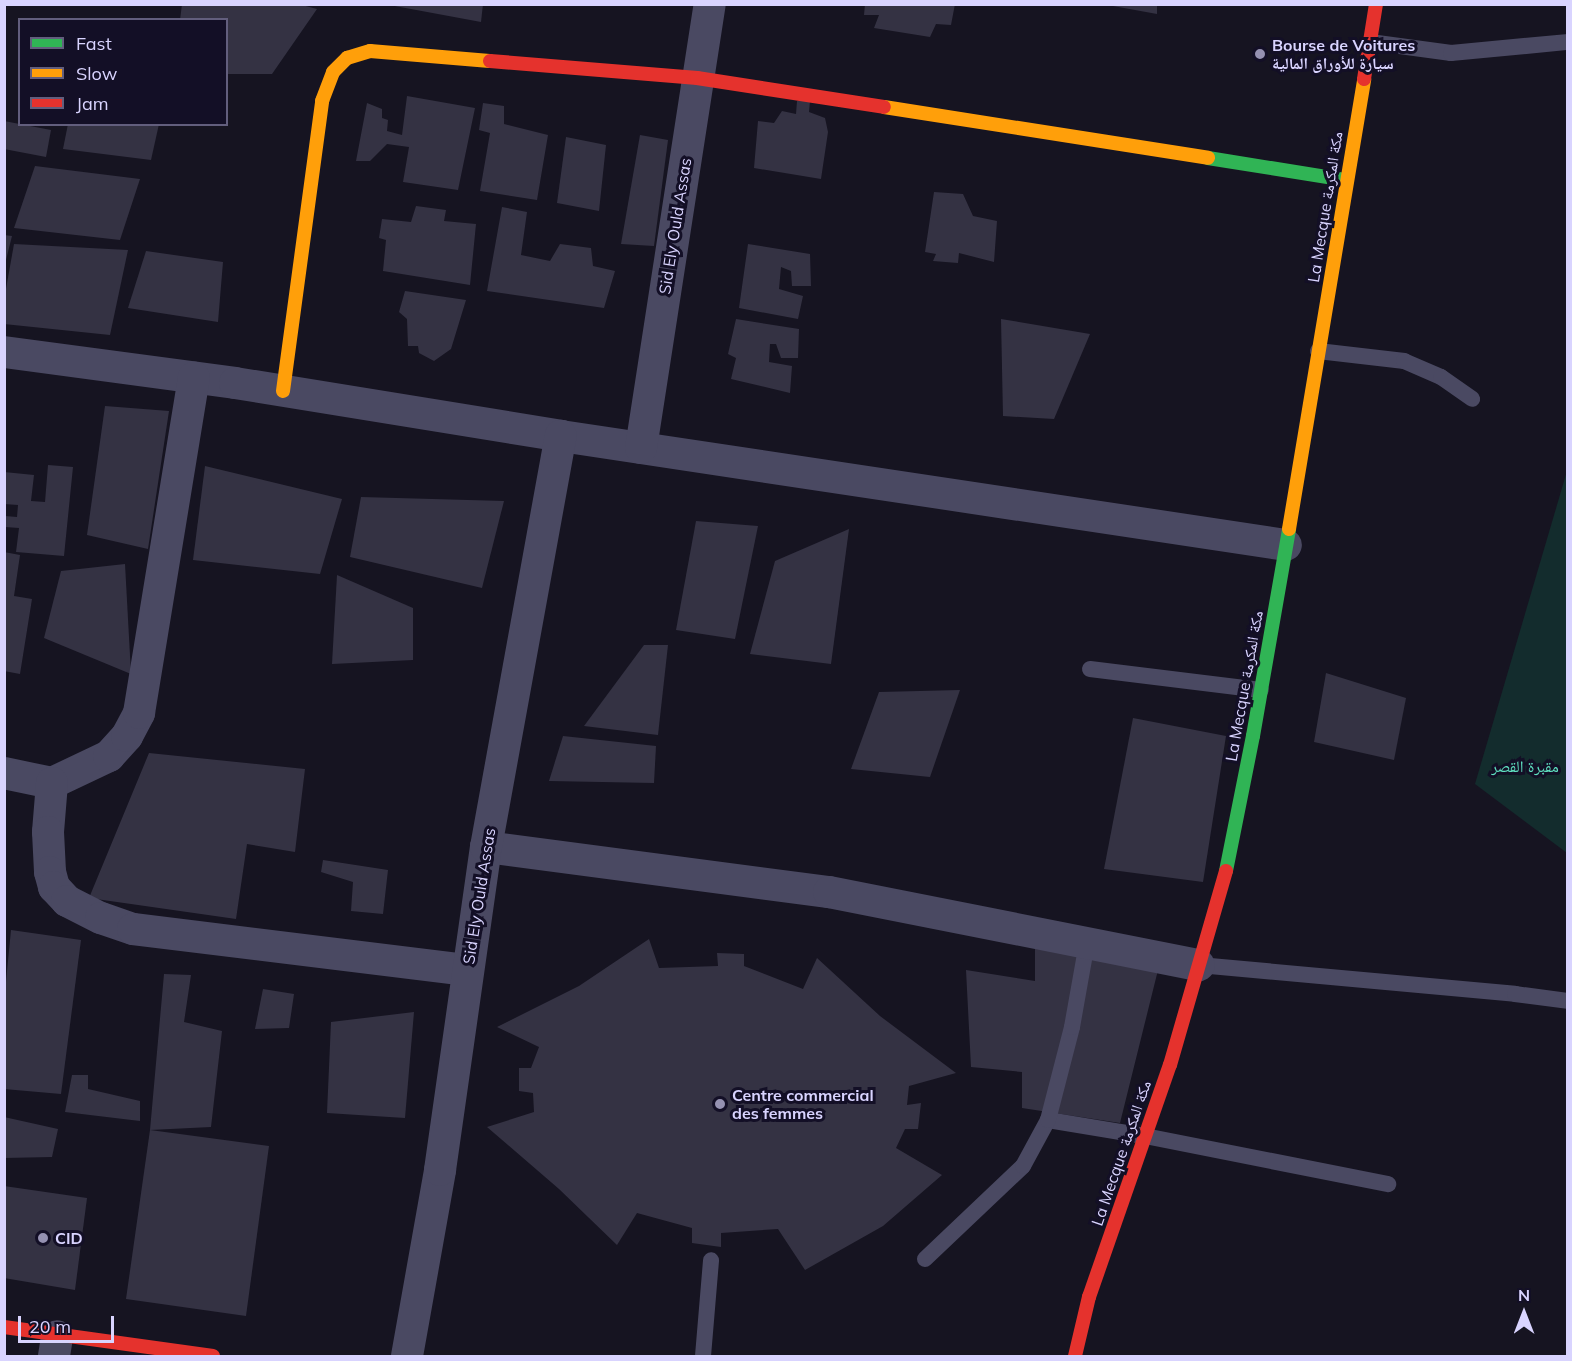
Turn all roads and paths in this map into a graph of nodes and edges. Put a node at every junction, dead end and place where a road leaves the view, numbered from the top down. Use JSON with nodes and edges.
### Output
{"nodes":[{"id":1,"x":710,"y":4,"type":"edge"},
{"id":2,"x":1376,"y":4,"type":"edge"},
{"id":3,"x":1370,"y":42,"type":"junction"},
{"id":4,"x":1568,"y":42,"type":"edge"},
{"id":5,"x":698,"y":78,"type":"junction"},
{"id":6,"x":1346,"y":180,"type":"junction"},
{"id":7,"x":1318,"y":351,"type":"junction"},
{"id":8,"x":4,"y":352,"type":"edge"},
{"id":9,"x":194,"y":377,"type":"junction"},
{"id":10,"x":283,"y":391,"type":"junction"},
{"id":11,"x":1472,"y":399,"type":"dead end"},
{"id":12,"x":561,"y":436,"type":"junction"},
{"id":13,"x":641,"y":448,"type":"junction"},
{"id":14,"x":1286,"y":545,"type":"junction"},
{"id":15,"x":1090,"y":669,"type":"dead end"},
{"id":16,"x":1261,"y":690,"type":"junction"},
{"id":17,"x":4,"y":773,"type":"edge"},
{"id":18,"x":52,"y":783,"type":"junction"},
{"id":19,"x":486,"y":847,"type":"junction"},
{"id":20,"x":1087,"y":943,"type":"junction"},
{"id":21,"x":1199,"y":965,"type":"junction"},
{"id":22,"x":467,"y":970,"type":"junction"},
{"id":23,"x":1568,"y":1001,"type":"edge"},
{"id":24,"x":1048,"y":1120,"type":"junction"},
{"id":25,"x":1145,"y":1136,"type":"junction"},
{"id":26,"x":1388,"y":1184,"type":"dead end"},
{"id":27,"x":711,"y":1260,"type":"dead end"},
{"id":28,"x":925,"y":1260,"type":"dead end"},
{"id":29,"x":4,"y":1327,"type":"edge"},
{"id":30,"x":55,"y":1346,"type":"edge"},
{"id":31,"x":213,"y":1356,"type":"edge"},
{"id":32,"x":406,"y":1356,"type":"edge"},
{"id":33,"x":703,"y":1356,"type":"edge"},
{"id":34,"x":1075,"y":1356,"type":"edge"}],
"edges":[{"from":1,"to":5,"type":"street","name":"Sid Ely Ould Assas"},
{"from":2,"to":3,"type":"street","name":"La Mecque مكة المكرمة"},
{"from":3,"to":4,"type":"lane"},
{"from":3,"to":6,"type":"street","name":"La Mecque مكة المكرمة"},
{"from":5,"to":6,"type":"street"},
{"from":5,"to":10,"type":"street"},
{"from":5,"to":13,"type":"street","name":"Sid Ely Ould Assas"},
{"from":6,"to":7,"type":"street","name":"La Mecque مكة المكرمة"},
{"from":7,"to":11,"type":"lane"},
{"from":7,"to":14,"type":"street","name":"La Mecque مكة المكرمة"},
{"from":8,"to":9,"type":"street"},
{"from":9,"to":10,"type":"street"},
{"from":9,"to":18,"type":"street"},
{"from":10,"to":12,"type":"street"},
{"from":12,"to":13,"type":"street"},
{"from":12,"to":19,"type":"street","name":"Sid Ely Ould Assas"},
{"from":13,"to":14,"type":"street"},
{"from":14,"to":16,"type":"street","name":"La Mecque مكة المكرمة"},
{"from":15,"to":16,"type":"lane"},
{"from":16,"to":21,"type":"street","name":"La Mecque مكة المكرمة"},
{"from":17,"to":18,"type":"street"},
{"from":18,"to":22,"type":"street"},
{"from":19,"to":20,"type":"street"},
{"from":19,"to":22,"type":"street","name":"Sid Ely Ould Assas"},
{"from":20,"to":21,"type":"street"},
{"from":20,"to":24,"type":"lane"},
{"from":21,"to":23,"type":"lane"},
{"from":21,"to":25,"type":"street","name":"La Mecque مكة المكرمة"},
{"from":22,"to":32,"type":"street","name":"Sid Ely Ould Assas"},
{"from":24,"to":25,"type":"lane"},
{"from":24,"to":28,"type":"lane"},
{"from":25,"to":26,"type":"lane"},
{"from":25,"to":34,"type":"street","name":"La Mecque مكة المكرمة"},
{"from":27,"to":33,"type":"lane"},
{"from":29,"to":30,"type":"street"},
{"from":30,"to":31,"type":"street"}]}
